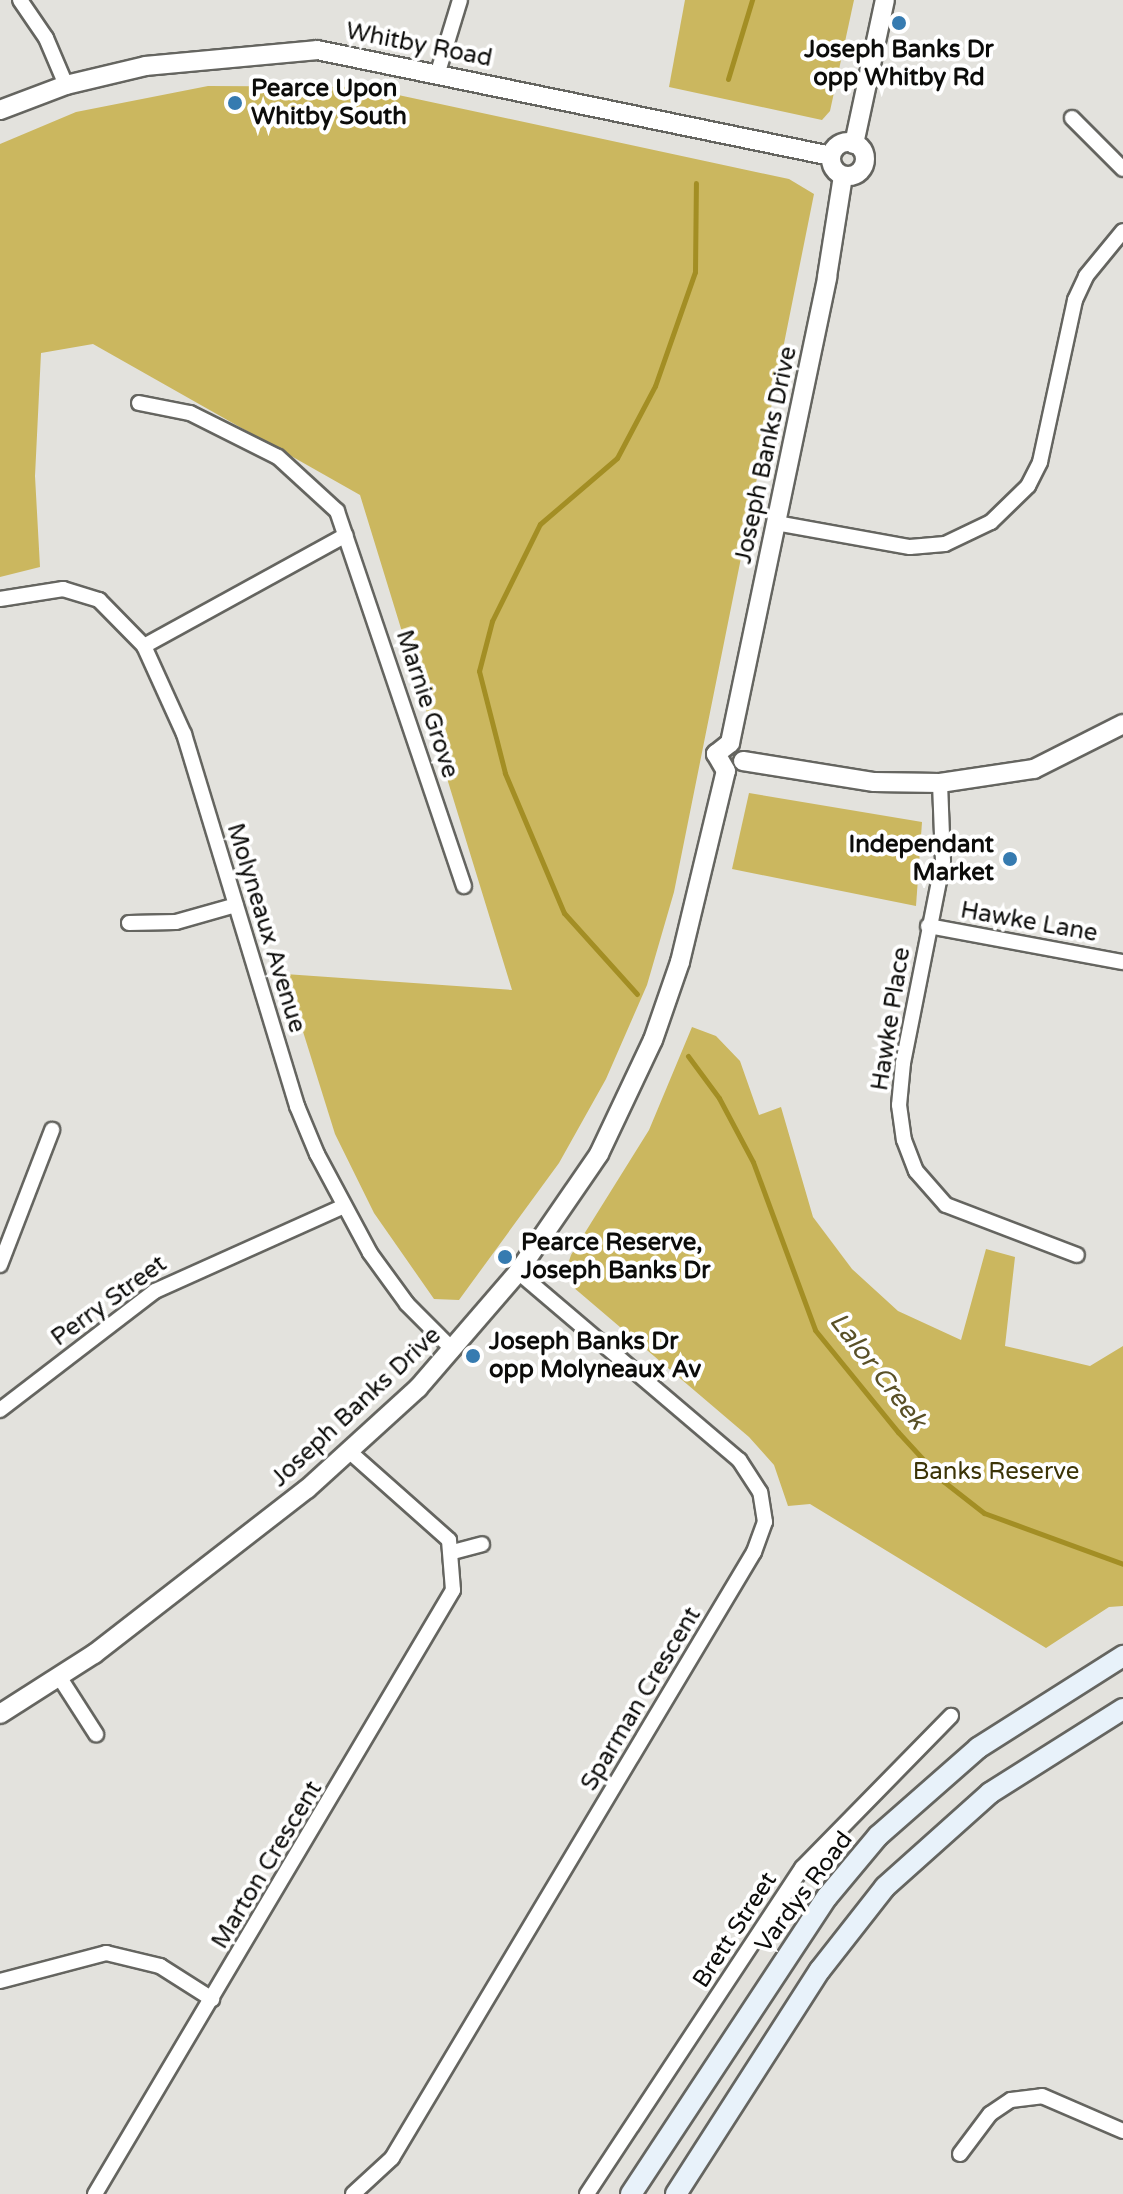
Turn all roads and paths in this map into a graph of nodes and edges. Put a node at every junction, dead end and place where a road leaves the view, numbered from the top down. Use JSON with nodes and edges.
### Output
{"nodes":[{"id":1,"x":20,"y":0,"type":"edge"},
{"id":2,"x":460,"y":0,"type":"edge"},
{"id":3,"x":885,"y":0,"type":"edge"},
{"id":4,"x":438,"y":72,"type":"junction"},
{"id":5,"x":66,"y":85,"type":"junction"},
{"id":6,"x":0,"y":110,"type":"edge"},
{"id":7,"x":1072,"y":118,"type":"dead end"},
{"id":8,"x":854,"y":144,"type":"junction"},
{"id":9,"x":831,"y":156,"type":"junction"},
{"id":10,"x":1123,"y":169,"type":"edge"},
{"id":11,"x":843,"y":176,"type":"junction"},
{"id":12,"x":1123,"y":231,"type":"edge"},
{"id":13,"x":139,"y":403,"type":"dead end"},
{"id":14,"x":776,"y":523,"type":"junction"},
{"id":15,"x":346,"y":535,"type":"junction"},
{"id":16,"x":0,"y":599,"type":"edge"},
{"id":17,"x":144,"y":646,"type":"junction"},
{"id":18,"x":1123,"y":724,"type":"edge"},
{"id":19,"x":730,"y":743,"type":"junction"},
{"id":20,"x":743,"y":761,"type":"junction"},
{"id":21,"x":726,"y":771,"type":"junction"},
{"id":22,"x":940,"y":783,"type":"junction"},
{"id":23,"x":464,"y":886,"type":"dead end"},
{"id":24,"x":236,"y":905,"type":"junction"},
{"id":25,"x":129,"y":923,"type":"dead end"},
{"id":26,"x":928,"y":926,"type":"junction"},
{"id":27,"x":1123,"y":962,"type":"edge"},
{"id":28,"x":52,"y":1130,"type":"dead end"},
{"id":29,"x":342,"y":1207,"type":"junction"},
{"id":30,"x":1077,"y":1255,"type":"dead end"},
{"id":31,"x":0,"y":1265,"type":"edge"},
{"id":32,"x":518,"y":1272,"type":"junction"},
{"id":33,"x":453,"y":1350,"type":"junction"},
{"id":34,"x":2,"y":1404,"type":"edge"},
{"id":35,"x":350,"y":1452,"type":"junction"},
{"id":36,"x":482,"y":1544,"type":"dead end"},
{"id":37,"x":453,"y":1552,"type":"junction"},
{"id":38,"x":1123,"y":1656,"type":"edge"},
{"id":39,"x":60,"y":1678,"type":"junction"},
{"id":40,"x":1123,"y":1709,"type":"edge"},
{"id":41,"x":0,"y":1714,"type":"edge"},
{"id":42,"x":951,"y":1716,"type":"dead end"},
{"id":43,"x":96,"y":1734,"type":"dead end"},
{"id":44,"x":0,"y":1981,"type":"edge"},
{"id":45,"x":212,"y":1999,"type":"junction"},
{"id":46,"x":1123,"y":2131,"type":"edge"},
{"id":47,"x":960,"y":2154,"type":"dead end"},
{"id":48,"x":95,"y":2194,"type":"edge"},
{"id":49,"x":353,"y":2194,"type":"edge"},
{"id":50,"x":587,"y":2194,"type":"edge"},
{"id":51,"x":631,"y":2194,"type":"edge"},
{"id":52,"x":676,"y":2194,"type":"edge"}],
"edges":[{"from":1,"to":5,"type":"street"},
{"from":2,"to":4,"type":"street"},
{"from":3,"to":8,"type":"street"},
{"from":4,"to":5,"type":"street","name":"Whitby Road"},
{"from":4,"to":9,"type":"street","name":"Whitby Road"},
{"from":5,"to":6,"type":"street","name":"Whitby Road"},
{"from":7,"to":10,"type":"street"},
{"from":8,"to":9,"type":"street"},
{"from":8,"to":11,"type":"street"},
{"from":9,"to":11,"type":"street"},
{"from":11,"to":14,"type":"street","name":"Joseph Banks Drive"},
{"from":12,"to":14,"type":"street"},
{"from":13,"to":15,"type":"street","name":"Marnie Grove"},
{"from":14,"to":19,"type":"street","name":"Joseph Banks Drive"},
{"from":15,"to":17,"type":"street"},
{"from":15,"to":23,"type":"street","name":"Marnie Grove"},
{"from":16,"to":17,"type":"street","name":"Molyneaux Avenue"},
{"from":17,"to":24,"type":"street","name":"Molyneaux Avenue"},
{"from":18,"to":22,"type":"street"},
{"from":19,"to":20,"type":"street"},
{"from":19,"to":21,"type":"street"},
{"from":20,"to":21,"type":"street"},
{"from":20,"to":22,"type":"street"},
{"from":21,"to":32,"type":"street","name":"Joseph Banks Drive"},
{"from":22,"to":26,"type":"street","name":"Hawke Place"},
{"from":24,"to":25,"type":"street"},
{"from":24,"to":29,"type":"street","name":"Molyneaux Avenue"},
{"from":26,"to":27,"type":"street","name":"Hawke Lane"},
{"from":26,"to":30,"type":"street","name":"Hawke Place"},
{"from":28,"to":31,"type":"street"},
{"from":29,"to":33,"type":"street","name":"Molyneaux Avenue"},
{"from":29,"to":34,"type":"street","name":"Perry Street"},
{"from":32,"to":33,"type":"street","name":"Joseph Banks Drive"},
{"from":32,"to":49,"type":"street","name":"Sparman Crescent"},
{"from":33,"to":35,"type":"street","name":"Joseph Banks Drive"},
{"from":35,"to":37,"type":"street"},
{"from":35,"to":39,"type":"street","name":"Joseph Banks Drive"},
{"from":36,"to":37,"type":"street"},
{"from":37,"to":45,"type":"street","name":"Marton Crescent"},
{"from":38,"to":51,"type":"main road","name":"Vardys Road"},
{"from":39,"to":41,"type":"street","name":"Joseph Banks Drive"},
{"from":39,"to":43,"type":"street"},
{"from":40,"to":52,"type":"main road"},
{"from":42,"to":50,"type":"street","name":"Brett Street"},
{"from":44,"to":45,"type":"street"},
{"from":45,"to":48,"type":"street","name":"Marton Crescent"},
{"from":46,"to":47,"type":"street"}]}
